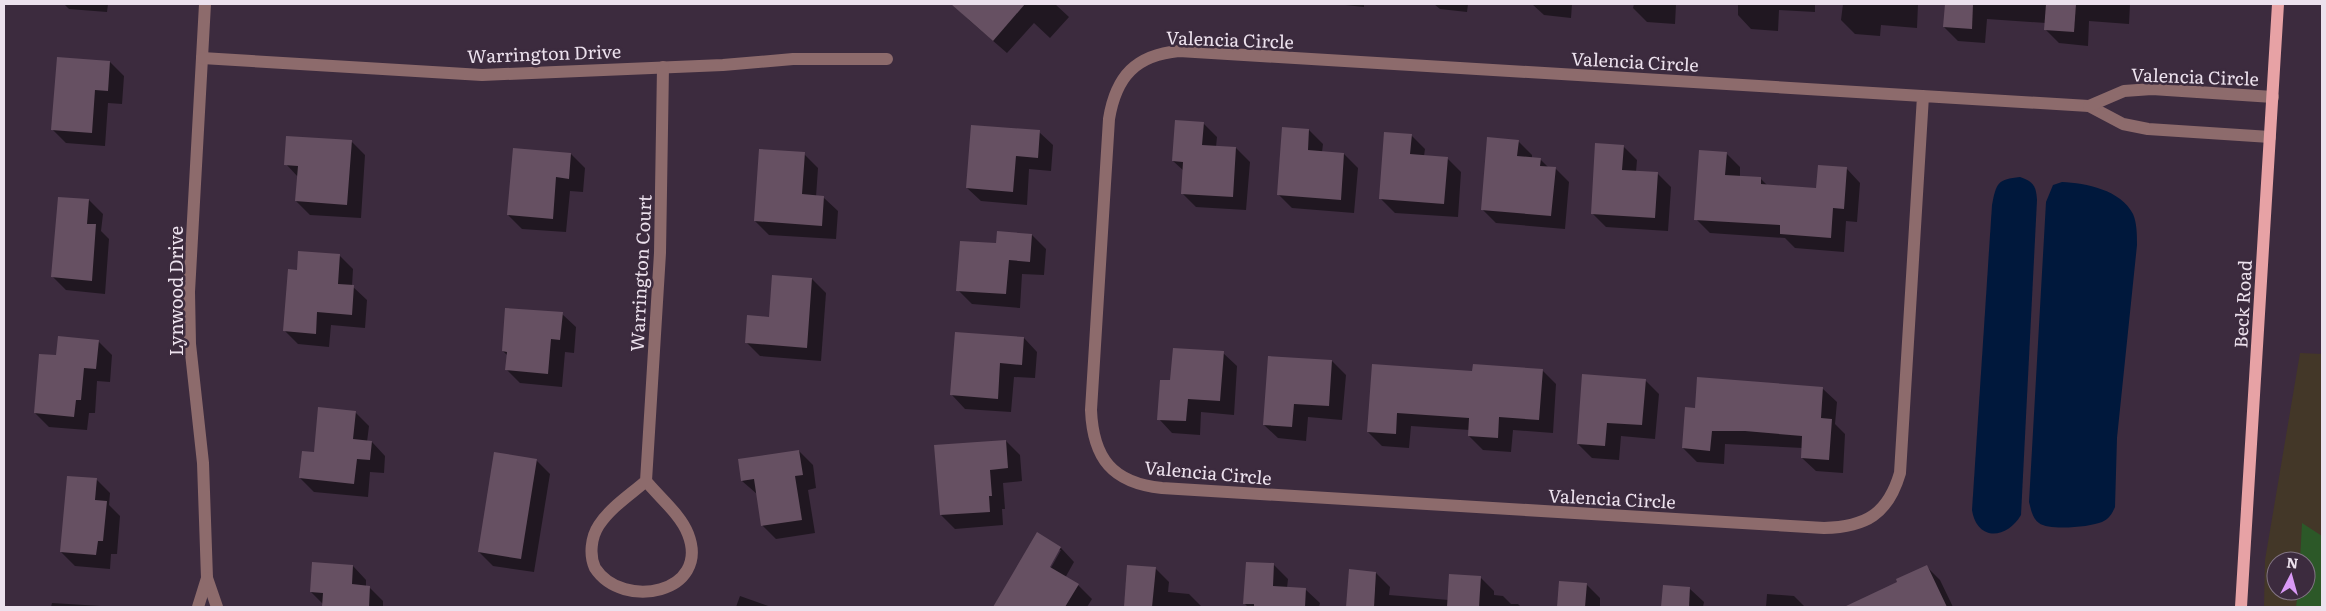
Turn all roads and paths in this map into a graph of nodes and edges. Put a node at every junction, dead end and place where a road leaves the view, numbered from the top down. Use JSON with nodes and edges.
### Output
{"nodes":[{"id":1,"x":205,"y":4,"type":"edge"},
{"id":2,"x":2278,"y":4,"type":"edge"},
{"id":3,"x":202,"y":58,"type":"junction"},
{"id":4,"x":887,"y":59,"type":"dead end"},
{"id":5,"x":663,"y":67,"type":"junction"},
{"id":6,"x":1923,"y":96,"type":"junction"},
{"id":7,"x":2273,"y":97,"type":"junction"},
{"id":8,"x":2089,"y":106,"type":"junction"},
{"id":9,"x":2270,"y":137,"type":"junction"},
{"id":10,"x":646,"y":480,"type":"junction"},
{"id":11,"x":207,"y":578,"type":"junction"},
{"id":12,"x":198,"y":607,"type":"edge"},
{"id":13,"x":217,"y":607,"type":"edge"},
{"id":14,"x":2241,"y":607,"type":"edge"}],
"edges":[{"from":1,"to":3,"type":"street","name":"Lynwood Drive"},
{"from":2,"to":7,"type":"main road","name":"Beck Road"},
{"from":3,"to":5,"type":"street","name":"Warrington Drive"},
{"from":3,"to":11,"type":"street","name":"Lynwood Drive"},
{"from":4,"to":5,"type":"street","name":"Warrington Drive"},
{"from":5,"to":10,"type":"street","name":"Warrington Court"},
{"from":6,"to":6,"type":"street","name":"Valencia Circle"},
{"from":6,"to":8,"type":"street","name":"Valencia Circle"},
{"from":7,"to":8,"type":"street","name":"Valencia Circle"},
{"from":7,"to":9,"type":"main road","name":"Beck Road"},
{"from":8,"to":9,"type":"street","name":"Valencia Circle"},
{"from":9,"to":14,"type":"main road","name":"Beck Road"},
{"from":10,"to":10,"type":"street"},
{"from":11,"to":12,"type":"street","name":"Lynwood Drive"},
{"from":11,"to":13,"type":"street","name":"Lynwood Drive"}]}
